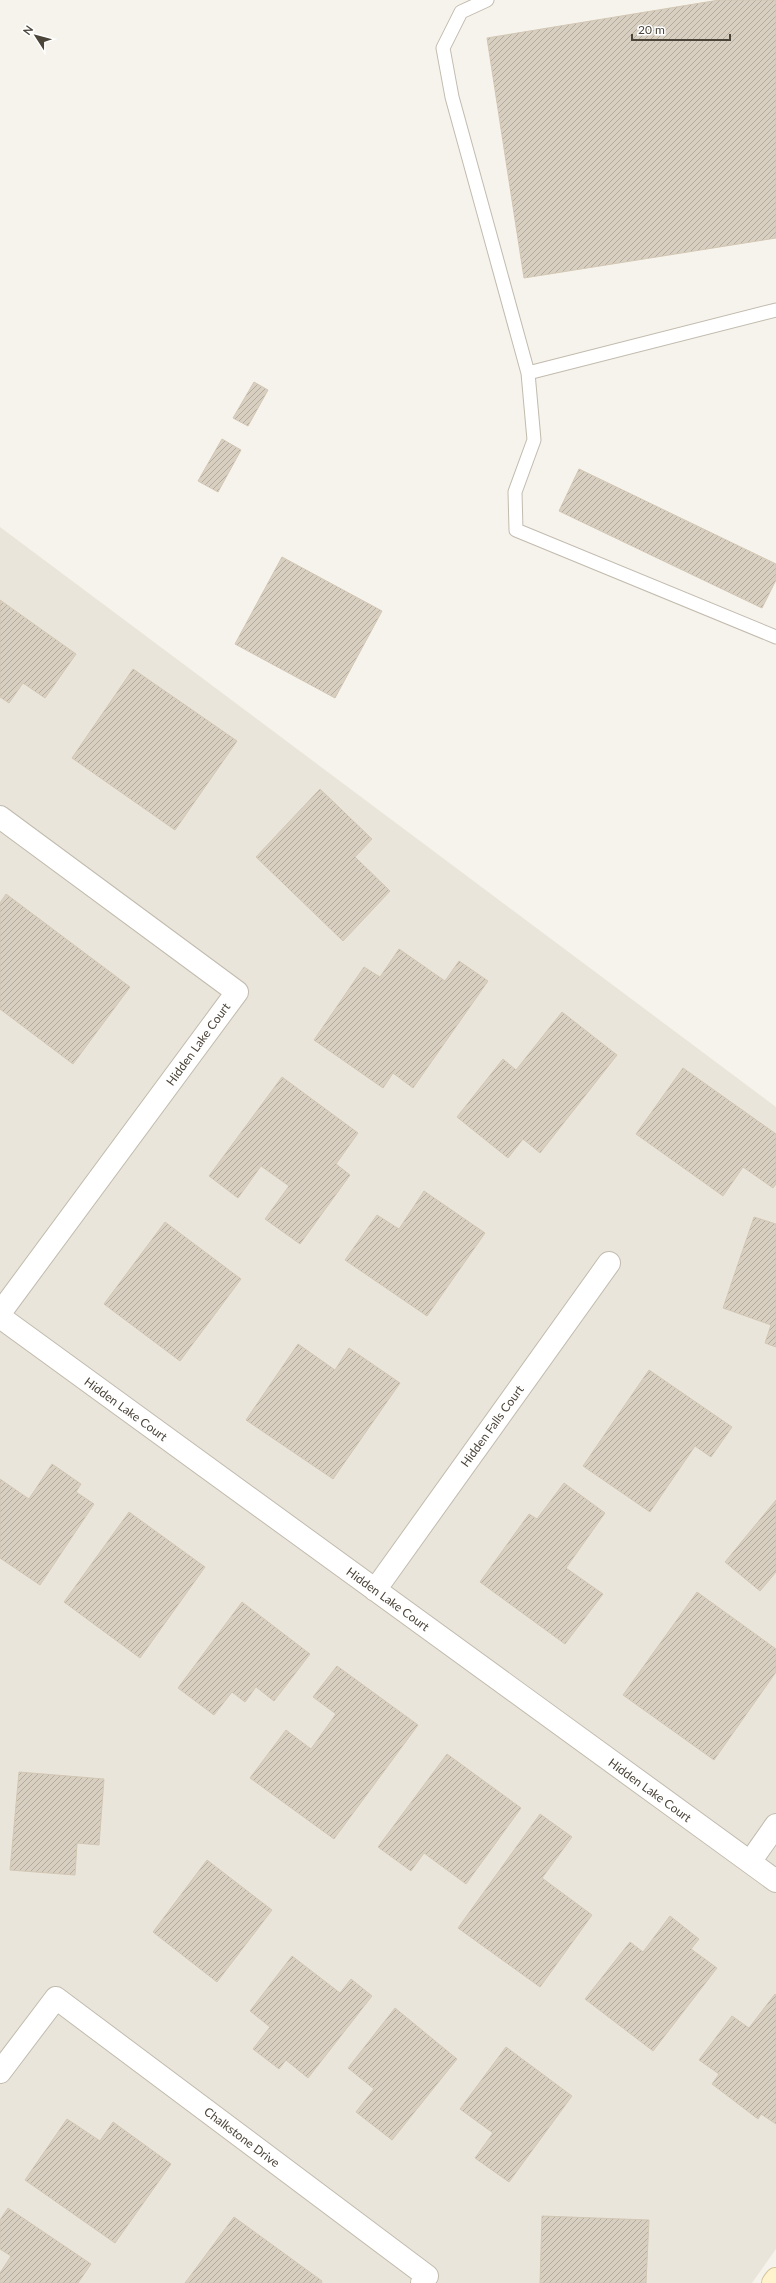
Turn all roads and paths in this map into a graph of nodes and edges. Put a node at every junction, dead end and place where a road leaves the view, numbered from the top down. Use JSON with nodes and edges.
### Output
{"nodes":[{"id":1,"x":486,"y":0,"type":"edge"},
{"id":2,"x":776,"y":310,"type":"edge"},
{"id":3,"x":528,"y":373,"type":"junction"},
{"id":4,"x":776,"y":637,"type":"edge"},
{"id":5,"x":0,"y":817,"type":"edge"},
{"id":6,"x":609,"y":1263,"type":"dead end"},
{"id":7,"x":0,"y":1313,"type":"edge"},
{"id":8,"x":0,"y":1317,"type":"edge"},
{"id":9,"x":375,"y":1590,"type":"junction"},
{"id":10,"x":776,"y":1825,"type":"edge"},
{"id":11,"x":750,"y":1862,"type":"junction"},
{"id":12,"x":776,"y":1881,"type":"edge"},
{"id":13,"x":0,"y":2072,"type":"edge"},
{"id":14,"x":776,"y":2279,"type":"edge"},
{"id":15,"x":424,"y":2280,"type":"edge"},
{"id":16,"x":773,"y":2283,"type":"edge"}],
"edges":[{"from":1,"to":3,"type":"lane"},
{"from":2,"to":3,"type":"lane"},
{"from":3,"to":4,"type":"lane"},
{"from":5,"to":7,"type":"street","name":"Hidden Lake Court"},
{"from":6,"to":9,"type":"street","name":"Hidden Falls Court"},
{"from":8,"to":9,"type":"street","name":"Hidden Lake Court"},
{"from":9,"to":11,"type":"street","name":"Hidden Lake Court"},
{"from":10,"to":11,"type":"street"},
{"from":11,"to":12,"type":"street","name":"Hidden Lake Court"},
{"from":13,"to":15,"type":"street","name":"Chalkstone Drive"},
{"from":14,"to":16,"type":"main road"}]}
